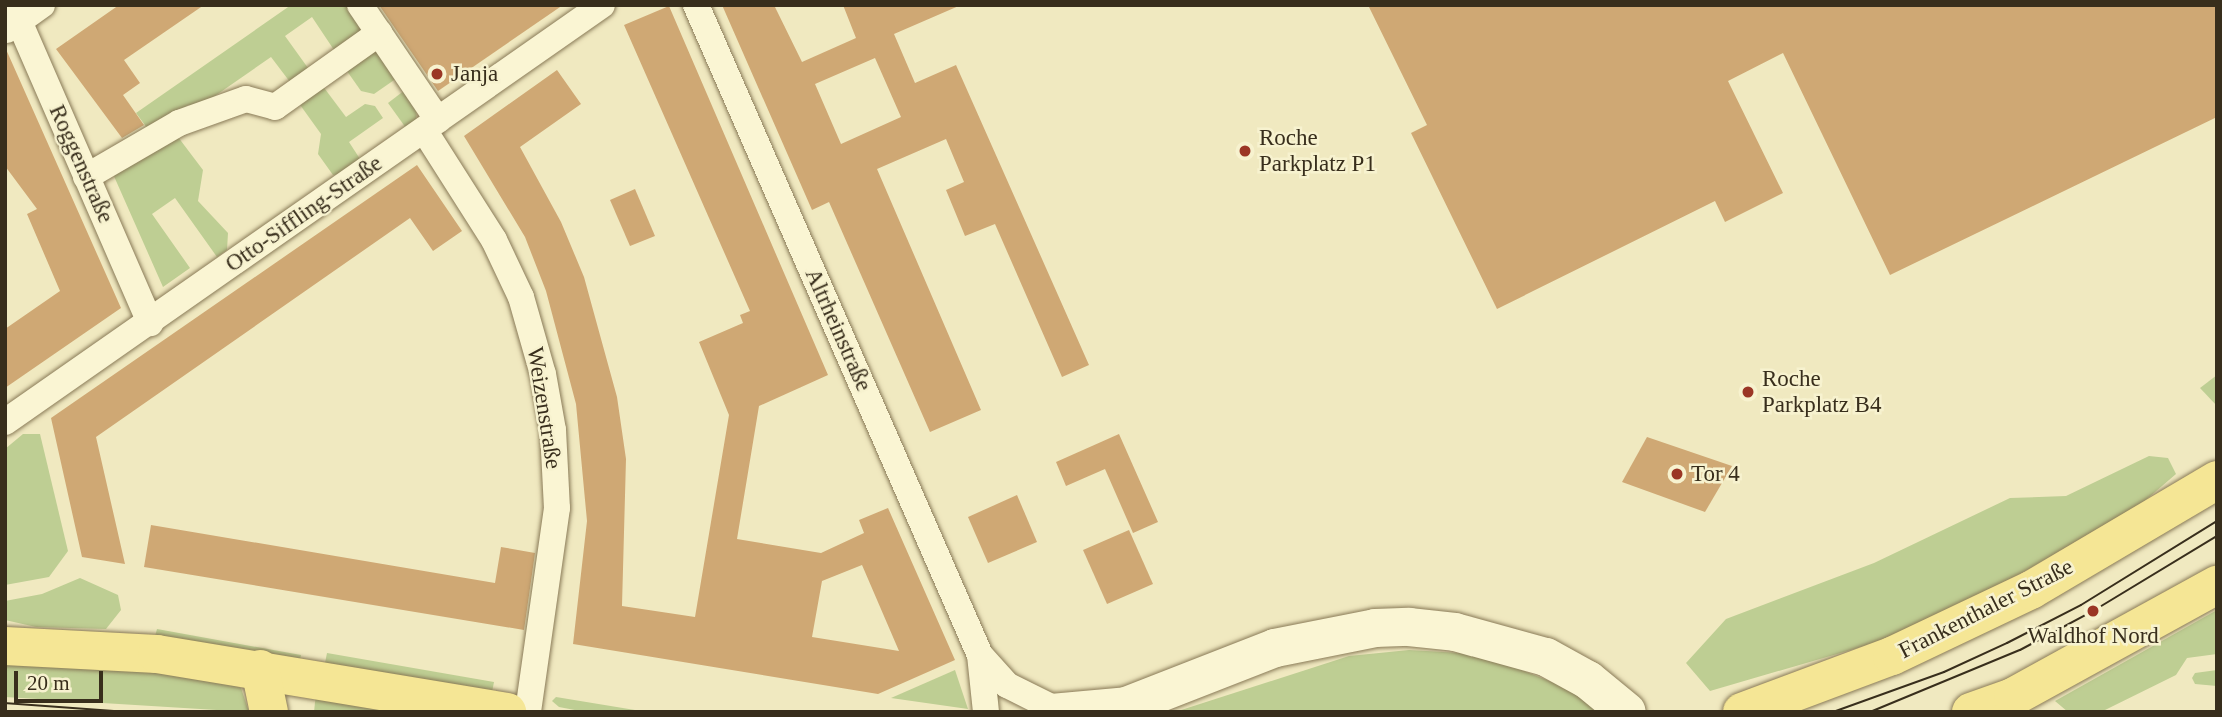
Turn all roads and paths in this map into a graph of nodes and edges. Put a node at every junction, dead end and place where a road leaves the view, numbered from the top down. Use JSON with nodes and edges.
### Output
{"nodes":[{"id":1,"x":42,"y":5,"type":"edge"},
{"id":2,"x":360,"y":5,"type":"edge"},
{"id":3,"x":602,"y":5,"type":"edge"},
{"id":4,"x":696,"y":5,"type":"edge"},
{"id":5,"x":12,"y":19,"type":"edge"},
{"id":6,"x":379,"y":33,"type":"junction"},
{"id":7,"x":431,"y":125,"type":"junction"},
{"id":8,"x":86,"y":177,"type":"junction"},
{"id":9,"x":150,"y":323,"type":"junction"},
{"id":10,"x":5,"y":422,"type":"edge"},
{"id":11,"x":2217,"y":480,"type":"edge"},
{"id":12,"x":2217,"y":585,"type":"edge"},
{"id":13,"x":5,"y":646,"type":"edge"},
{"id":14,"x":980,"y":655,"type":"junction"},
{"id":15,"x":260,"y":669,"type":"junction"},
{"id":16,"x":1123,"y":706,"type":"edge"},
{"id":17,"x":269,"y":712,"type":"edge"},
{"id":18,"x":508,"y":712,"type":"edge"},
{"id":19,"x":528,"y":712,"type":"edge"},
{"id":20,"x":986,"y":712,"type":"edge"},
{"id":21,"x":1627,"y":712,"type":"edge"},
{"id":22,"x":1742,"y":712,"type":"edge"},
{"id":23,"x":1971,"y":712,"type":"edge"}],
"edges":[{"from":1,"to":5,"type":"street"},
{"from":2,"to":6,"type":"street","name":"Weizenstraße"},
{"from":3,"to":7,"type":"street","name":"Otto-Siffling-Straße"},
{"from":4,"to":14,"type":"street","name":"Altrheinstraße"},
{"from":5,"to":8,"type":"street","name":"Roggenstraße"},
{"from":6,"to":7,"type":"street","name":"Weizenstraße"},
{"from":6,"to":8,"type":"street"},
{"from":7,"to":9,"type":"street","name":"Otto-Siffling-Straße"},
{"from":7,"to":19,"type":"street","name":"Weizenstraße"},
{"from":8,"to":9,"type":"street","name":"Roggenstraße"},
{"from":9,"to":10,"type":"street","name":"Otto-Siffling-Straße"},
{"from":11,"to":22,"type":"main road","name":"Frankenthaler Straße"},
{"from":12,"to":23,"type":"main road"},
{"from":13,"to":15,"type":"main road"},
{"from":14,"to":16,"type":"street","name":"Altrheinstraße"},
{"from":14,"to":20,"type":"street","name":"Altrheinstraße"},
{"from":15,"to":17,"type":"main road"},
{"from":15,"to":18,"type":"main road"},
{"from":16,"to":21,"type":"street"}]}
